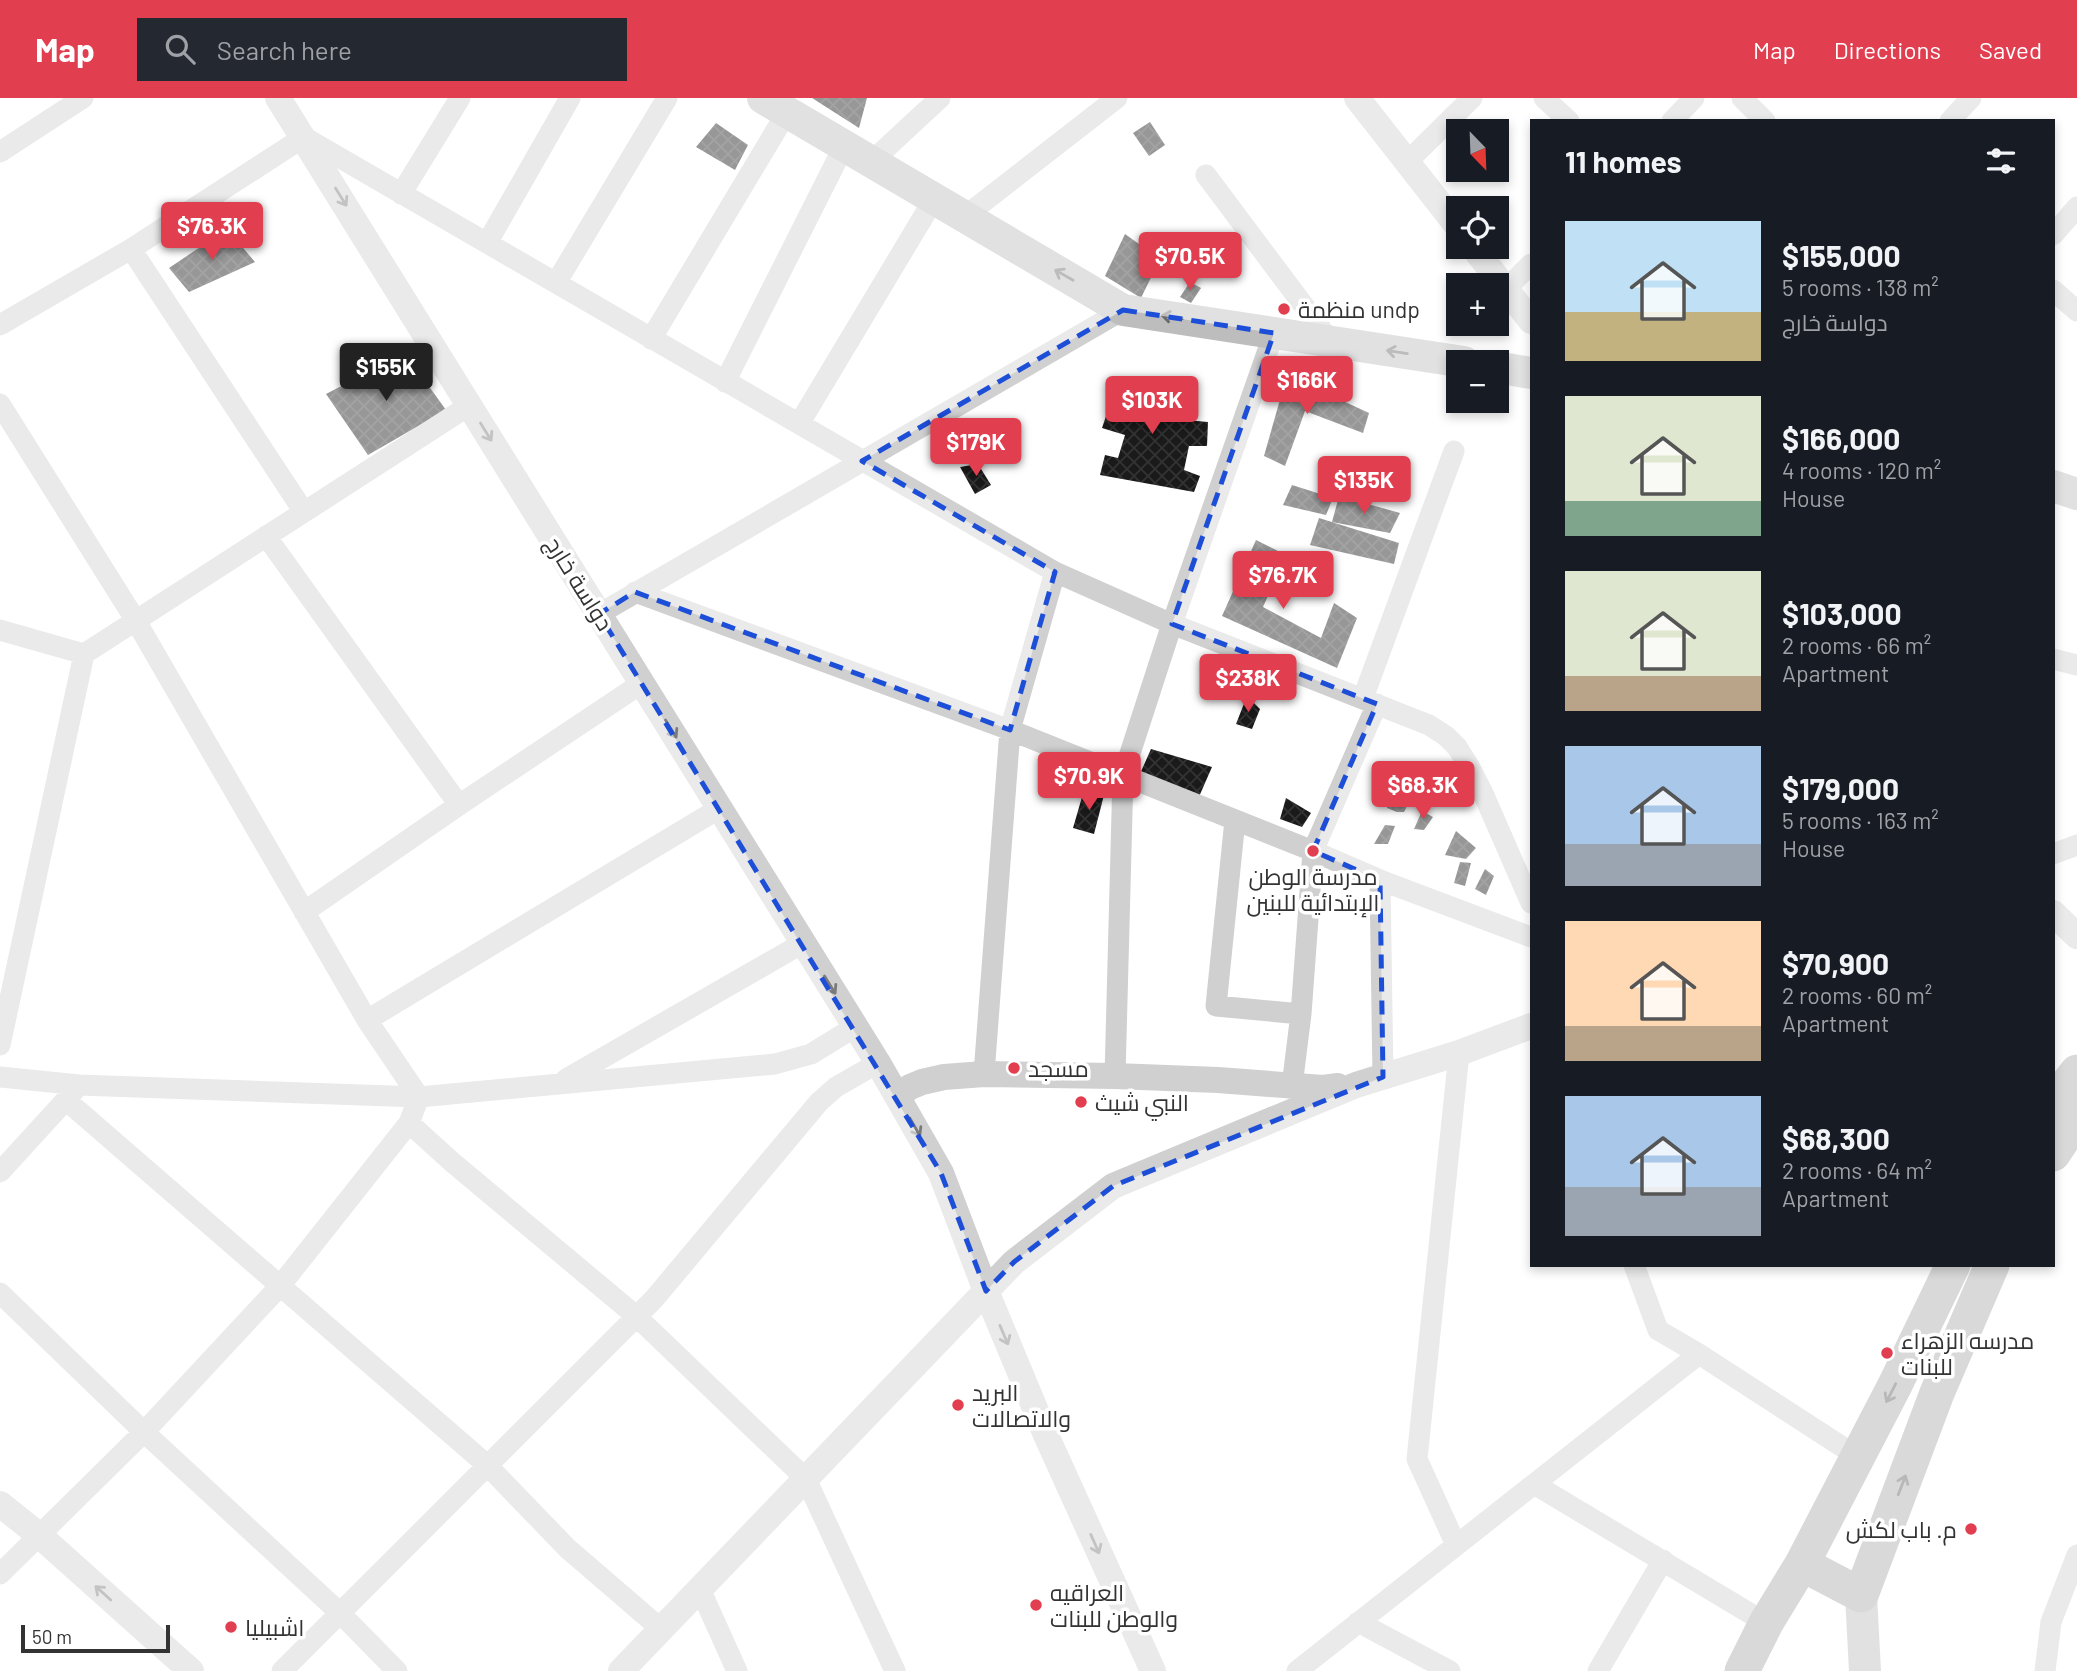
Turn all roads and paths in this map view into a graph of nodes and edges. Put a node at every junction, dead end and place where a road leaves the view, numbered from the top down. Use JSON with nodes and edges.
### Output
{"nodes":[{"id":1,"x":83,"y":98,"type":"edge"},
{"id":2,"x":278,"y":98,"type":"edge"},
{"id":3,"x":460,"y":98,"type":"edge"},
{"id":4,"x":570,"y":98,"type":"edge"},
{"id":5,"x":667,"y":98,"type":"edge"},
{"id":6,"x":940,"y":98,"type":"edge"},
{"id":7,"x":1117,"y":98,"type":"edge"},
{"id":8,"x":1357,"y":98,"type":"edge"},
{"id":9,"x":1472,"y":98,"type":"edge"},
{"id":10,"x":1544,"y":98,"type":"edge"},
{"id":11,"x":1694,"y":98,"type":"edge"},
{"id":12,"x":1742,"y":98,"type":"edge"},
{"id":13,"x":1971,"y":98,"type":"edge"},
{"id":14,"x":775,"y":105,"type":"edge"},
{"id":15,"x":1567,"y":119,"type":"edge"},
{"id":16,"x":1674,"y":119,"type":"edge"},
{"id":17,"x":1763,"y":119,"type":"edge"},
{"id":18,"x":1953,"y":119,"type":"edge"},
{"id":19,"x":304,"y":138,"type":"junction"},
{"id":20,"x":844,"y":146,"type":"junction"},
{"id":21,"x":0,"y":152,"type":"edge"},
{"id":22,"x":871,"y":162,"type":"junction"},
{"id":23,"x":1407,"y":162,"type":"junction"},
{"id":24,"x":1206,"y":176,"type":"dead end"},
{"id":25,"x":401,"y":194,"type":"junction"},
{"id":26,"x":934,"y":199,"type":"junction"},
{"id":27,"x":2077,"y":207,"type":"edge"},
{"id":28,"x":1446,"y":212,"type":"edge"},
{"id":29,"x":964,"y":216,"type":"junction"},
{"id":30,"x":2055,"y":233,"type":"edge"},
{"id":31,"x":487,"y":243,"type":"junction"},
{"id":32,"x":131,"y":249,"type":"junction"},
{"id":33,"x":1482,"y":259,"type":"edge"},
{"id":34,"x":1530,"y":265,"type":"edge"},
{"id":35,"x":1493,"y":273,"type":"edge"},
{"id":36,"x":556,"y":283,"type":"junction"},
{"id":37,"x":1509,"y":286,"type":"edge"},
{"id":38,"x":2055,"y":292,"type":"edge"},
{"id":39,"x":1509,"y":293,"type":"edge"},
{"id":40,"x":1123,"y":310,"type":"junction"},
{"id":41,"x":2077,"y":311,"type":"edge"},
{"id":42,"x":1530,"y":320,"type":"edge"},
{"id":43,"x":0,"y":325,"type":"edge"},
{"id":44,"x":1274,"y":333,"type":"junction"},
{"id":45,"x":651,"y":339,"type":"junction"},
{"id":46,"x":1331,"y":342,"type":"junction"},
{"id":47,"x":1446,"y":359,"type":"edge"},
{"id":48,"x":1509,"y":369,"type":"edge"},
{"id":49,"x":1530,"y":373,"type":"edge"},
{"id":50,"x":725,"y":382,"type":"junction"},
{"id":51,"x":0,"y":404,"type":"edge"},
{"id":52,"x":470,"y":405,"type":"junction"},
{"id":53,"x":799,"y":424,"type":"junction"},
{"id":54,"x":1454,"y":451,"type":"dead end"},
{"id":55,"x":862,"y":461,"type":"junction"},
{"id":56,"x":2055,"y":487,"type":"edge"},
{"id":57,"x":2077,"y":495,"type":"edge"},
{"id":58,"x":304,"y":512,"type":"junction"},
{"id":59,"x":266,"y":536,"type":"junction"},
{"id":60,"x":1055,"y":572,"type":"junction"},
{"id":61,"x":635,"y":593,"type":"junction"},
{"id":62,"x":599,"y":614,"type":"junction"},
{"id":63,"x":136,"y":621,"type":"junction"},
{"id":64,"x":1172,"y":624,"type":"junction"},
{"id":65,"x":0,"y":630,"type":"edge"},
{"id":66,"x":84,"y":654,"type":"junction"},
{"id":67,"x":2055,"y":660,"type":"edge"},
{"id":68,"x":2077,"y":665,"type":"edge"},
{"id":69,"x":642,"y":683,"type":"junction"},
{"id":70,"x":1370,"y":701,"type":"junction"},
{"id":71,"x":1010,"y":730,"type":"junction"},
{"id":72,"x":1123,"y":775,"type":"junction"},
{"id":73,"x":458,"y":805,"type":"junction"},
{"id":74,"x":720,"y":808,"type":"junction"},
{"id":75,"x":1235,"y":820,"type":"junction"},
{"id":76,"x":2077,"y":845,"type":"edge"},
{"id":77,"x":1313,"y":851,"type":"junction"},
{"id":78,"x":2055,"y":853,"type":"edge"},
{"id":79,"x":1380,"y":880,"type":"junction"},
{"id":80,"x":1530,"y":901,"type":"edge"},
{"id":81,"x":304,"y":912,"type":"junction"},
{"id":82,"x":2055,"y":915,"type":"edge"},
{"id":83,"x":2077,"y":936,"type":"edge"},
{"id":84,"x":1530,"y":937,"type":"edge"},
{"id":85,"x":803,"y":943,"type":"junction"},
{"id":86,"x":1301,"y":1014,"type":"junction"},
{"id":87,"x":367,"y":1020,"type":"junction"},
{"id":88,"x":1530,"y":1026,"type":"edge"},
{"id":89,"x":855,"y":1027,"type":"junction"},
{"id":90,"x":0,"y":1045,"type":"edge"},
{"id":91,"x":1459,"y":1053,"type":"junction"},
{"id":92,"x":879,"y":1065,"type":"junction"},
{"id":93,"x":2077,"y":1072,"type":"edge"},
{"id":94,"x":984,"y":1074,"type":"junction"},
{"id":95,"x":1115,"y":1076,"type":"junction"},
{"id":96,"x":0,"y":1077,"type":"edge"},
{"id":97,"x":1383,"y":1077,"type":"junction"},
{"id":98,"x":558,"y":1083,"type":"junction"},
{"id":99,"x":1356,"y":1085,"type":"junction"},
{"id":100,"x":1292,"y":1086,"type":"junction"},
{"id":101,"x":73,"y":1093,"type":"junction"},
{"id":102,"x":897,"y":1096,"type":"junction"},
{"id":103,"x":419,"y":1097,"type":"junction"},
{"id":104,"x":2055,"y":1100,"type":"edge"},
{"id":105,"x":2077,"y":1118,"type":"edge"},
{"id":106,"x":409,"y":1123,"type":"junction"},
{"id":107,"x":2055,"y":1151,"type":"edge"},
{"id":108,"x":0,"y":1172,"type":"edge"},
{"id":109,"x":1635,"y":1267,"type":"edge"},
{"id":110,"x":1952,"y":1267,"type":"edge"},
{"id":111,"x":1991,"y":1267,"type":"edge"},
{"id":112,"x":280,"y":1286,"type":"junction"},
{"id":113,"x":986,"y":1291,"type":"junction"},
{"id":114,"x":0,"y":1293,"type":"edge"},
{"id":115,"x":636,"y":1316,"type":"junction"},
{"id":116,"x":1699,"y":1354,"type":"junction"},
{"id":117,"x":144,"y":1432,"type":"junction"},
{"id":118,"x":1858,"y":1457,"type":"junction"},
{"id":119,"x":487,"y":1465,"type":"junction"},
{"id":120,"x":806,"y":1479,"type":"junction"},
{"id":121,"x":1534,"y":1484,"type":"junction"},
{"id":122,"x":0,"y":1503,"type":"edge"},
{"id":123,"x":40,"y":1536,"type":"junction"},
{"id":124,"x":1456,"y":1545,"type":"junction"},
{"id":125,"x":2077,"y":1555,"type":"edge"},
{"id":126,"x":1663,"y":1560,"type":"junction"},
{"id":127,"x":1802,"y":1564,"type":"junction"},
{"id":128,"x":0,"y":1574,"type":"edge"},
{"id":129,"x":700,"y":1588,"type":"junction"},
{"id":130,"x":1861,"y":1595,"type":"junction"},
{"id":131,"x":340,"y":1613,"type":"junction"},
{"id":132,"x":1358,"y":1622,"type":"junction"},
{"id":133,"x":1766,"y":1623,"type":"junction"},
{"id":134,"x":661,"y":1629,"type":"junction"},
{"id":135,"x":191,"y":1671,"type":"edge"},
{"id":136,"x":282,"y":1671,"type":"edge"},
{"id":137,"x":397,"y":1671,"type":"edge"},
{"id":138,"x":621,"y":1671,"type":"edge"},
{"id":139,"x":737,"y":1671,"type":"edge"},
{"id":140,"x":895,"y":1671,"type":"edge"},
{"id":141,"x":1153,"y":1671,"type":"edge"},
{"id":142,"x":1297,"y":1671,"type":"edge"},
{"id":143,"x":1450,"y":1671,"type":"edge"},
{"id":144,"x":1598,"y":1671,"type":"edge"},
{"id":145,"x":1742,"y":1671,"type":"edge"},
{"id":146,"x":1865,"y":1671,"type":"edge"},
{"id":147,"x":2045,"y":1671,"type":"edge"}],
"edges":[{"from":1,"to":21,"type":"street"},
{"from":2,"to":19,"type":"street","name":"دواسة خارج"},
{"from":3,"to":25,"type":"street"},
{"from":4,"to":31,"type":"street"},
{"from":5,"to":36,"type":"street"},
{"from":6,"to":22,"type":"street"},
{"from":7,"to":29,"type":"street"},
{"from":8,"to":23,"type":"street"},
{"from":9,"to":23,"type":"street"},
{"from":10,"to":15,"type":"street"},
{"from":11,"to":16,"type":"street"},
{"from":12,"to":17,"type":"street"},
{"from":13,"to":18,"type":"street"},
{"from":14,"to":20,"type":"main road"},
{"from":14,"to":45,"type":"street"},
{"from":19,"to":25,"type":"street"},
{"from":19,"to":32,"type":"street"},
{"from":19,"to":52,"type":"street","name":"دواسة خارج","one_way":true},
{"from":20,"to":22,"type":"main road"},
{"from":20,"to":50,"type":"street"},
{"from":22,"to":26,"type":"main road"},
{"from":23,"to":28,"type":"street"},
{"from":24,"to":46,"type":"street"},
{"from":25,"to":31,"type":"street"},
{"from":26,"to":29,"type":"main road"},
{"from":26,"to":53,"type":"street"},
{"from":27,"to":30,"type":"street"},
{"from":40,"to":29,"type":"main road","one_way":true},
{"from":31,"to":36,"type":"street"},
{"from":32,"to":43,"type":"street"},
{"from":32,"to":58,"type":"street"},
{"from":33,"to":35,"type":"street"},
{"from":34,"to":37,"type":"street"},
{"from":36,"to":45,"type":"street"},
{"from":38,"to":41,"type":"street"},
{"from":39,"to":42,"type":"street"},
{"from":44,"to":40,"type":"main road","one_way":true},
{"from":40,"to":55,"type":"street"},
{"from":44,"to":46,"type":"main road"},
{"from":44,"to":64,"type":"street"},
{"from":45,"to":50,"type":"street"},
{"from":47,"to":46,"type":"main road","one_way":true},
{"from":48,"to":49,"type":"main road"},
{"from":50,"to":53,"type":"street"},
{"from":51,"to":63,"type":"street"},
{"from":52,"to":58,"type":"street"},
{"from":52,"to":62,"type":"street","name":"دواسة خارج","one_way":true},
{"from":53,"to":55,"type":"street"},
{"from":54,"to":70,"type":"street"},
{"from":55,"to":60,"type":"street"},
{"from":55,"to":61,"type":"street"},
{"from":56,"to":57,"type":"main road"},
{"from":58,"to":59,"type":"street"},
{"from":59,"to":63,"type":"street"},
{"from":59,"to":73,"type":"street"},
{"from":60,"to":64,"type":"street"},
{"from":60,"to":71,"type":"street"},
{"from":61,"to":62,"type":"street"},
{"from":61,"to":71,"type":"street"},
{"from":62,"to":69,"type":"street","name":"دواسة خارج"},
{"from":63,"to":66,"type":"street"},
{"from":63,"to":81,"type":"street"},
{"from":64,"to":70,"type":"street"},
{"from":64,"to":72,"type":"street"},
{"from":65,"to":66,"type":"street"},
{"from":66,"to":90,"type":"street"},
{"from":67,"to":68,"type":"street"},
{"from":69,"to":73,"type":"street"},
{"from":69,"to":74,"type":"street","name":"دواسة خارج","one_way":true},
{"from":70,"to":77,"type":"street"},
{"from":70,"to":80,"type":"street"},
{"from":71,"to":72,"type":"street"},
{"from":71,"to":94,"type":"street"},
{"from":72,"to":75,"type":"street"},
{"from":72,"to":95,"type":"street"},
{"from":73,"to":81,"type":"street"},
{"from":74,"to":85,"type":"street","name":"دواسة خارج"},
{"from":74,"to":87,"type":"street"},
{"from":75,"to":77,"type":"street"},
{"from":75,"to":86,"type":"street"},
{"from":76,"to":78,"type":"street"},
{"from":77,"to":79,"type":"street"},
{"from":77,"to":86,"type":"street"},
{"from":79,"to":84,"type":"street"},
{"from":79,"to":97,"type":"street"},
{"from":81,"to":87,"type":"street"},
{"from":82,"to":83,"type":"street"},
{"from":85,"to":89,"type":"street","name":"دواسة خارج","one_way":true},
{"from":85,"to":98,"type":"street"},
{"from":86,"to":100,"type":"street"},
{"from":87,"to":103,"type":"street"},
{"from":88,"to":91,"type":"street"},
{"from":89,"to":92,"type":"street","name":"دواسة خارج"},
{"from":89,"to":98,"type":"street"},
{"from":91,"to":97,"type":"street"},
{"from":91,"to":124,"type":"street"},
{"from":92,"to":102,"type":"street","name":"دواسة خارج"},
{"from":92,"to":115,"type":"street"},
{"from":93,"to":104,"type":"main road"},
{"from":94,"to":95,"type":"street"},
{"from":94,"to":102,"type":"street"},
{"from":95,"to":100,"type":"street"},
{"from":96,"to":101,"type":"street"},
{"from":97,"to":99,"type":"street"},
{"from":98,"to":103,"type":"street"},
{"from":99,"to":100,"type":"street"},
{"from":99,"to":113,"type":"street"},
{"from":101,"to":103,"type":"street"},
{"from":101,"to":108,"type":"street"},
{"from":101,"to":112,"type":"street"},
{"from":102,"to":113,"type":"street","name":"دواسة خارج","one_way":true},
{"from":103,"to":106,"type":"street"},
{"from":105,"to":107,"type":"main road"},
{"from":106,"to":112,"type":"street"},
{"from":106,"to":115,"type":"street"},
{"from":109,"to":116,"type":"street"},
{"from":110,"to":118,"type":"main road","one_way":true},
{"from":130,"to":111,"type":"main road","one_way":true},
{"from":112,"to":117,"type":"street"},
{"from":112,"to":119,"type":"street"},
{"from":113,"to":120,"type":"street"},
{"from":113,"to":141,"type":"street","name":"دواسة خارج","one_way":true},
{"from":114,"to":117,"type":"street"},
{"from":115,"to":119,"type":"street"},
{"from":115,"to":120,"type":"street"},
{"from":116,"to":118,"type":"street"},
{"from":116,"to":121,"type":"street"},
{"from":117,"to":123,"type":"street"},
{"from":117,"to":131,"type":"street"},
{"from":118,"to":127,"type":"main road"},
{"from":119,"to":131,"type":"street"},
{"from":119,"to":134,"type":"street"},
{"from":120,"to":129,"type":"street"},
{"from":120,"to":140,"type":"street"},
{"from":121,"to":124,"type":"street"},
{"from":121,"to":126,"type":"street"},
{"from":122,"to":123,"type":"street"},
{"from":123,"to":128,"type":"street"},
{"from":135,"to":123,"type":"street","one_way":true},
{"from":124,"to":132,"type":"street"},
{"from":125,"to":147,"type":"street"},
{"from":126,"to":133,"type":"street"},
{"from":126,"to":144,"type":"street"},
{"from":127,"to":130,"type":"main road"},
{"from":127,"to":133,"type":"main road"},
{"from":129,"to":134,"type":"street"},
{"from":129,"to":139,"type":"street"},
{"from":130,"to":146,"type":"main road"},
{"from":131,"to":136,"type":"street"},
{"from":131,"to":137,"type":"street"},
{"from":132,"to":142,"type":"street"},
{"from":132,"to":143,"type":"street"},
{"from":133,"to":145,"type":"main road"},
{"from":134,"to":138,"type":"street"}]}
